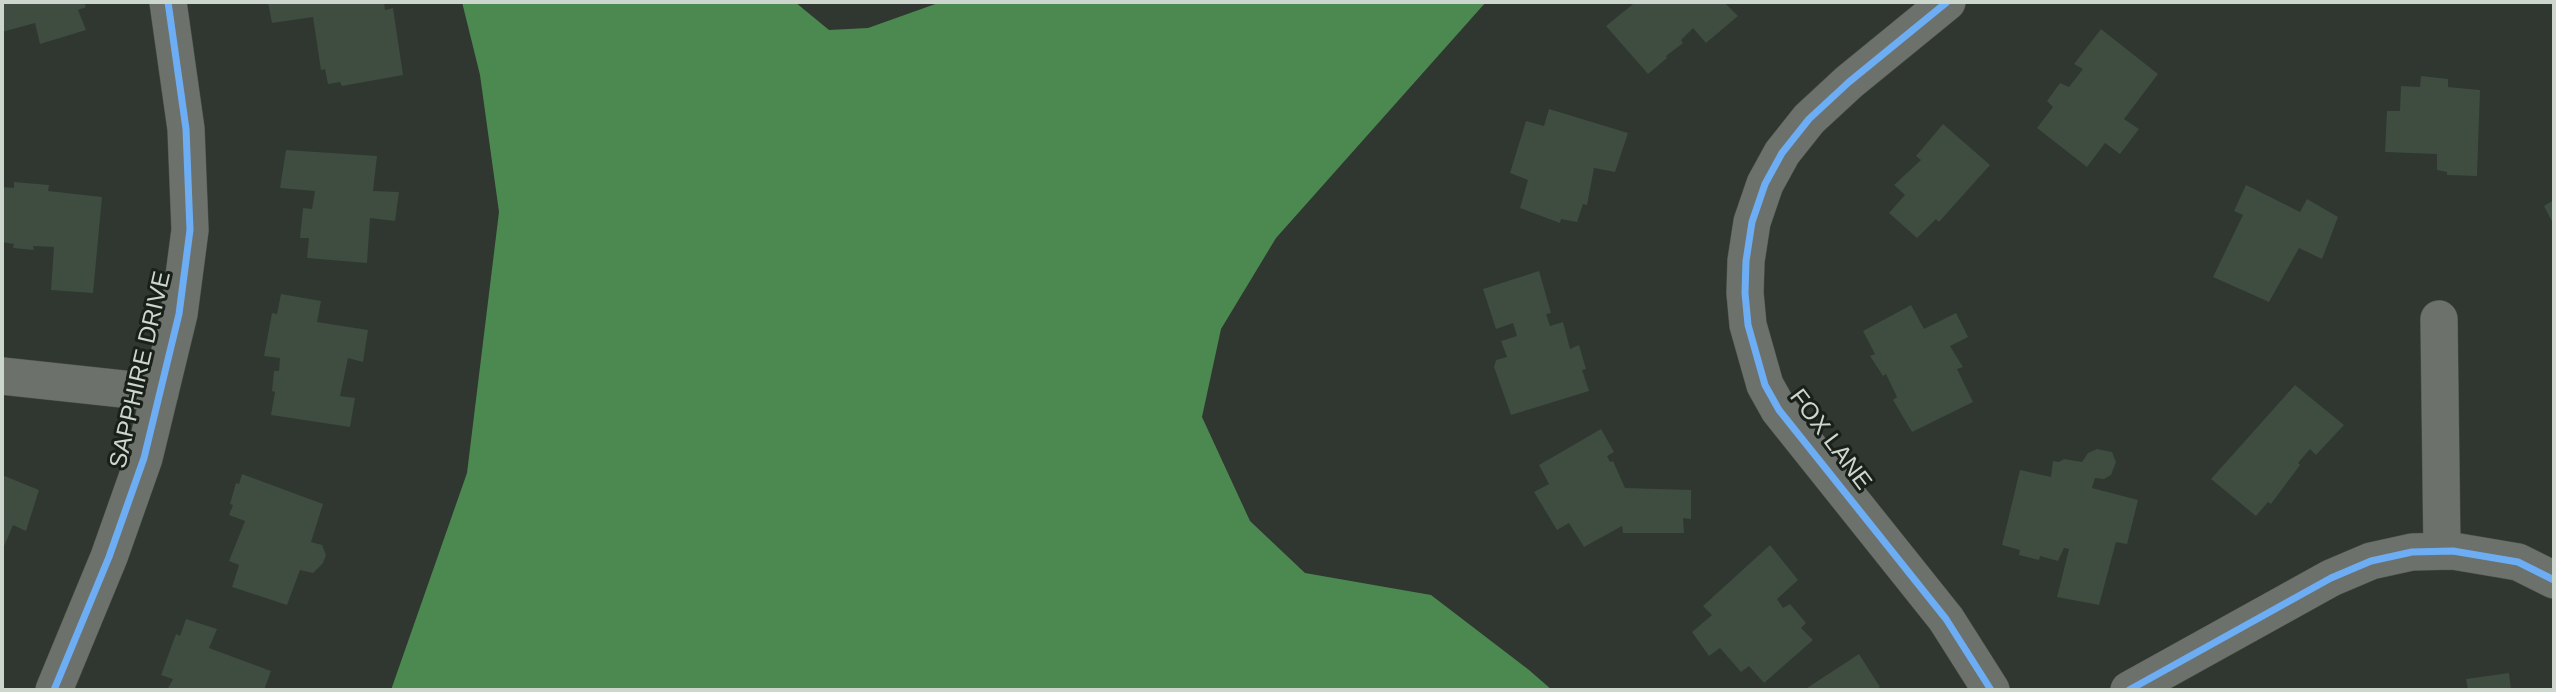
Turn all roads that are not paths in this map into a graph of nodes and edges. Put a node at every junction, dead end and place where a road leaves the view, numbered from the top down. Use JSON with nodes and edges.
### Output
{"nodes":[{"id":1,"x":168,"y":2,"type":"edge"},
{"id":2,"x":1947,"y":2,"type":"edge"},
{"id":3,"x":2439,"y":319,"type":"dead end"},
{"id":4,"x":2,"y":376,"type":"edge"},
{"id":5,"x":160,"y":393,"type":"junction"},
{"id":6,"x":2442,"y":551,"type":"junction"},
{"id":7,"x":2554,"y":580,"type":"edge"},
{"id":8,"x":54,"y":690,"type":"edge"},
{"id":9,"x":1991,"y":690,"type":"edge"},
{"id":10,"x":2129,"y":690,"type":"edge"}],
"edges":[{"from":1,"to":5,"type":"street","name":"SAPPHIRE DRIVE"},
{"from":2,"to":9,"type":"street","name":"FOX LANE"},
{"from":3,"to":6,"type":"street"},
{"from":4,"to":5,"type":"street"},
{"from":5,"to":8,"type":"street","name":"SAPPHIRE DRIVE"},
{"from":6,"to":7,"type":"street"},
{"from":6,"to":10,"type":"street"}]}
